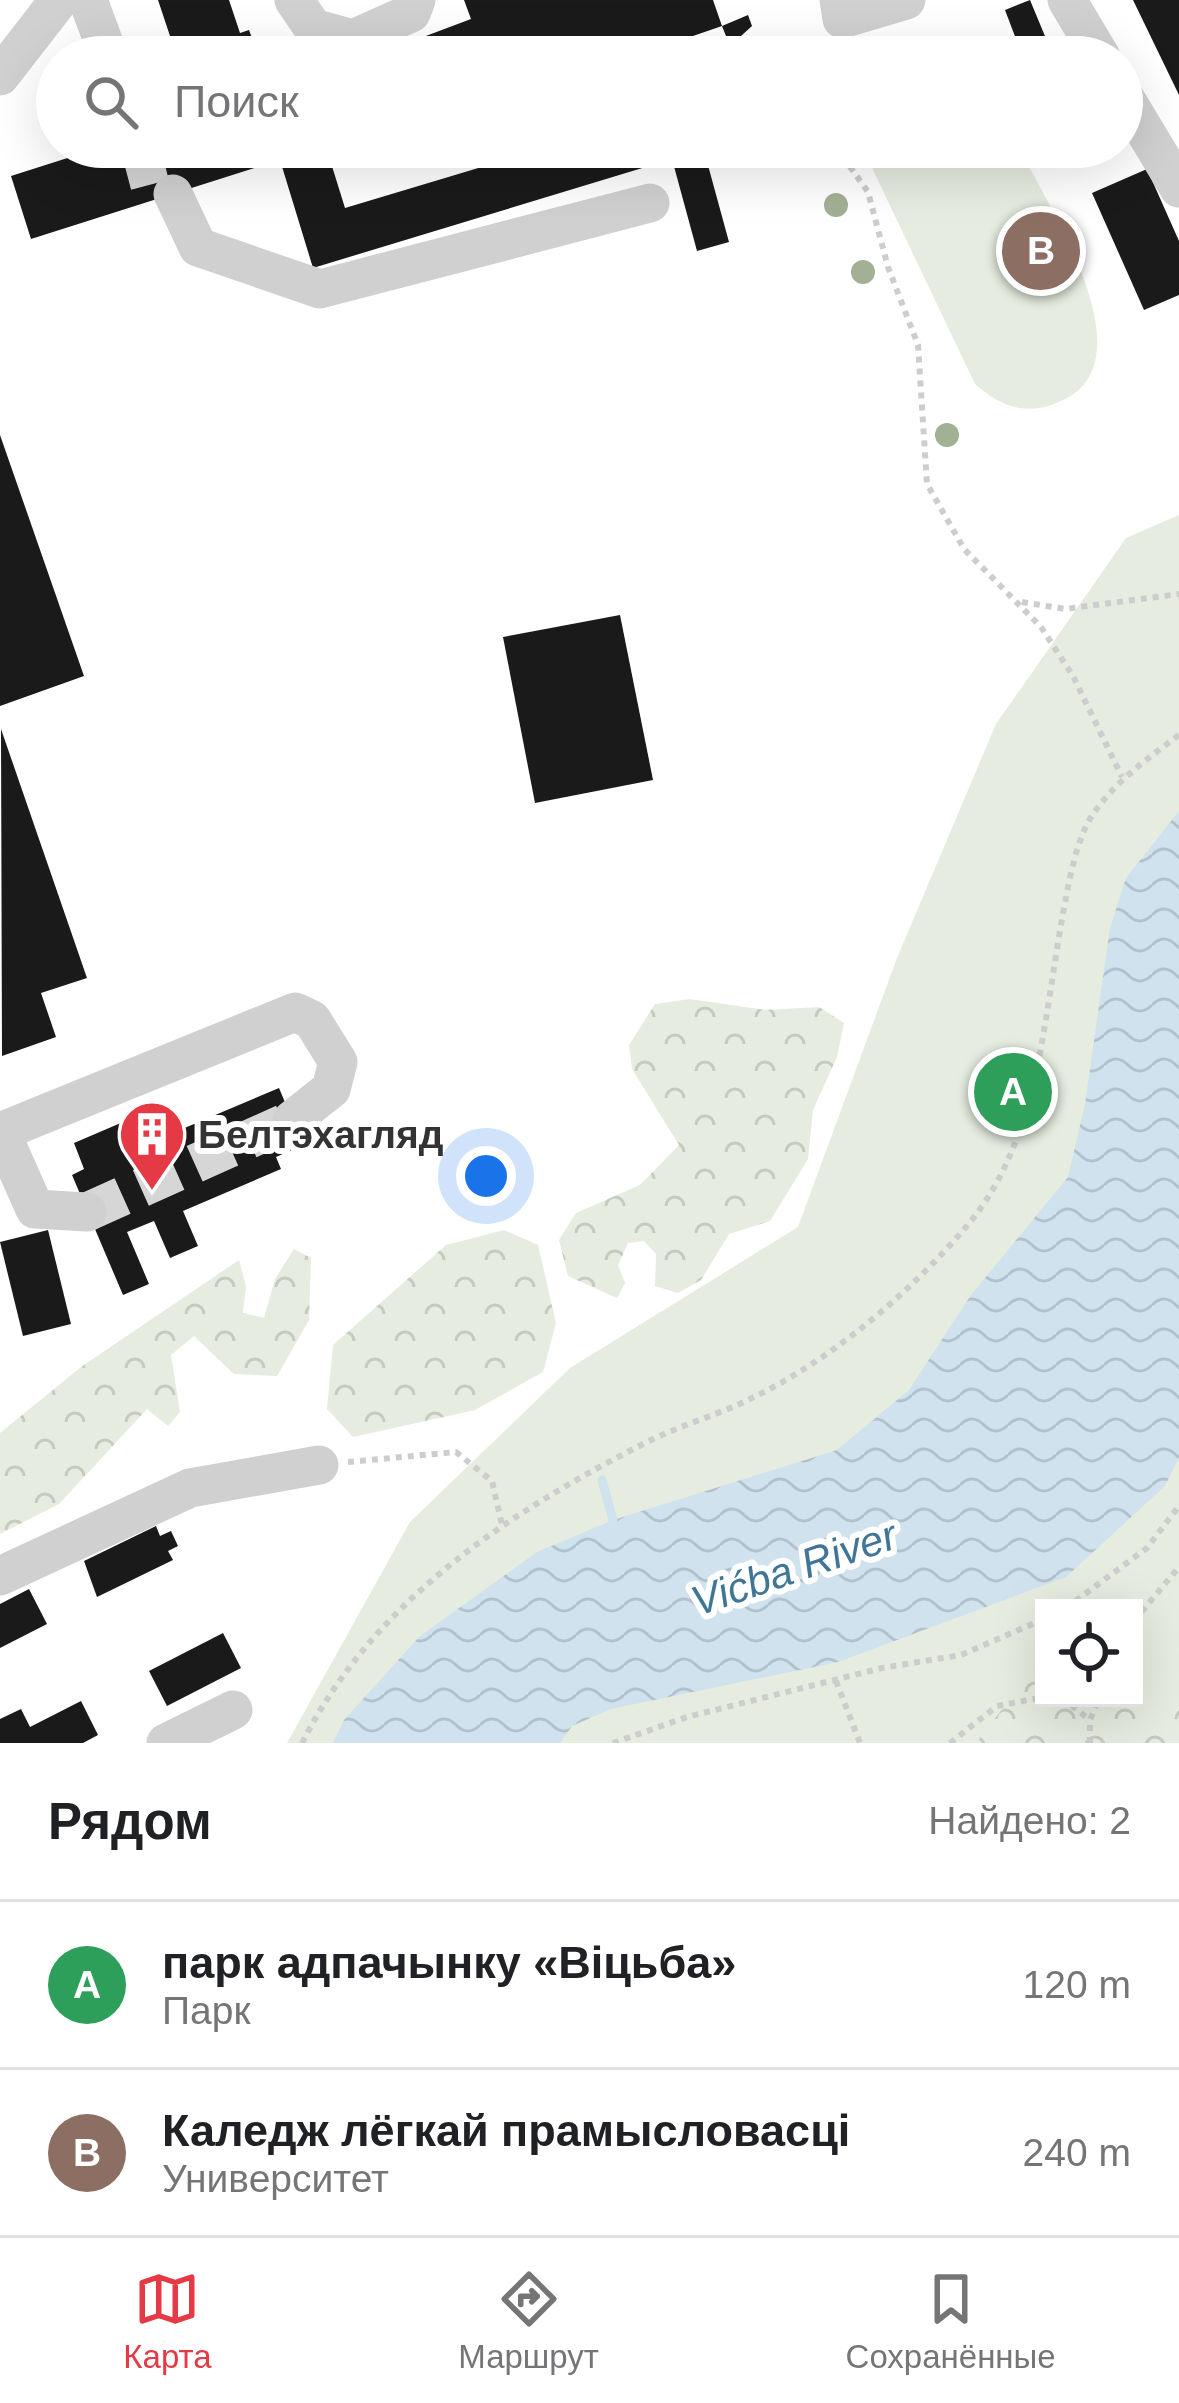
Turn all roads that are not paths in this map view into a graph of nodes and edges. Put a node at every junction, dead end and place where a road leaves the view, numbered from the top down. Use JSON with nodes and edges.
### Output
{"nodes":[{"id":1,"x":58,"y":0,"type":"edge"},
{"id":2,"x":88,"y":0,"type":"edge"},
{"id":3,"x":294,"y":0,"type":"edge"},
{"id":4,"x":416,"y":0,"type":"edge"},
{"id":5,"x":839,"y":0,"type":"edge"},
{"id":6,"x":905,"y":0,"type":"edge"},
{"id":7,"x":1066,"y":0,"type":"edge"},
{"id":8,"x":101,"y":36,"type":"edge"},
{"id":9,"x":341,"y":36,"type":"edge"},
{"id":10,"x":359,"y":36,"type":"edge"},
{"id":11,"x":1088,"y":36,"type":"edge"},
{"id":12,"x":0,"y":76,"type":"edge"},
{"id":13,"x":1143,"y":128,"type":"edge"},
{"id":14,"x":1179,"y":188,"type":"edge"},
{"id":15,"x":173,"y":194,"type":"tunnel mouth"},
{"id":16,"x":650,"y":203,"type":"dead end"},
{"id":17,"x":292,"y":1120,"type":"tunnel mouth"},
{"id":18,"x":1,"y":1133,"type":"edge"},
{"id":19,"x":87,"y":1212,"type":"tunnel mouth"},
{"id":20,"x":319,"y":1465,"type":"road end"},
{"id":21,"x":0,"y":1576,"type":"edge"},
{"id":22,"x":233,"y":1710,"type":"dead end"},
{"id":23,"x":166,"y":1743,"type":"edge"}],
"edges":[{"from":1,"to":12,"type":"street"},
{"from":2,"to":8,"type":"street"},
{"from":3,"to":9,"type":"street"},
{"from":4,"to":10,"type":"street"},
{"from":5,"to":6,"type":"street"},
{"from":7,"to":11,"type":"street"},
{"from":13,"to":14,"type":"street"},
{"from":15,"to":16,"type":"street"},
{"from":17,"to":18,"type":"street"},
{"from":18,"to":19,"type":"street"},
{"from":20,"to":21,"type":"street"},
{"from":22,"to":23,"type":"street"}]}
